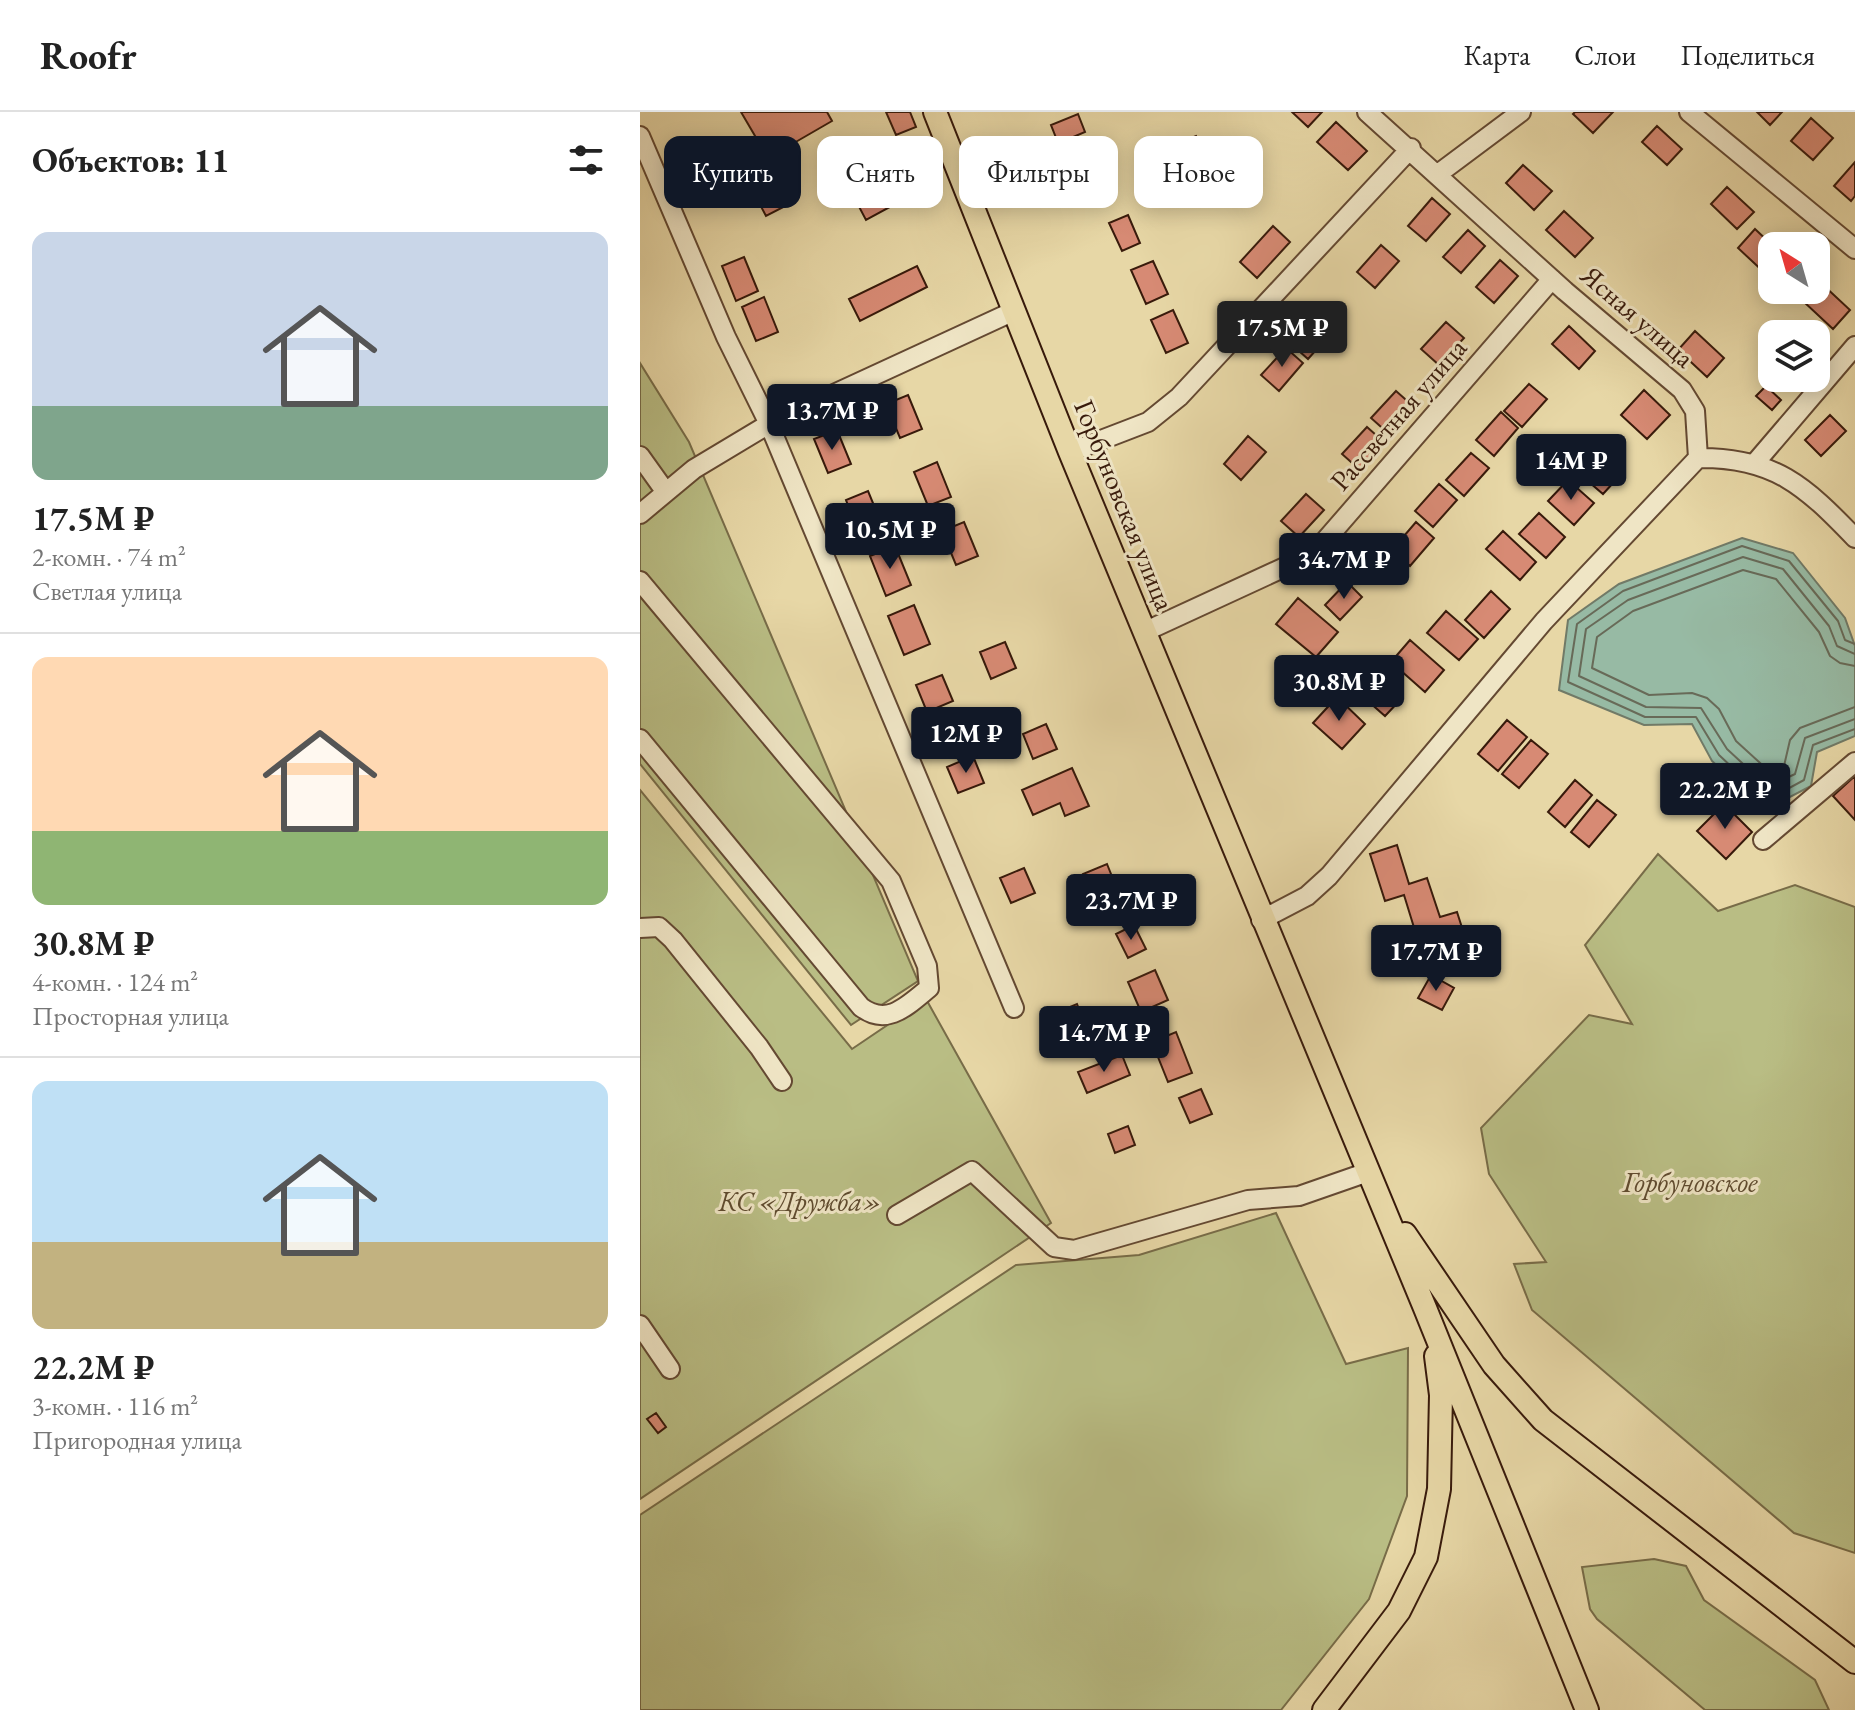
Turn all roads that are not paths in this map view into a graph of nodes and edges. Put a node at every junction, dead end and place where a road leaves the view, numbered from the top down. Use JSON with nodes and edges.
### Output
{"nodes":[{"id":1,"x":935,"y":112,"type":"edge"},
{"id":2,"x":1367,"y":112,"type":"edge"},
{"id":3,"x":1521,"y":112,"type":"edge"},
{"id":4,"x":1689,"y":112,"type":"edge"},
{"id":5,"x":640,"y":136,"type":"edge"},
{"id":6,"x":1411,"y":148,"type":"junction"},
{"id":7,"x":1438,"y":174,"type":"junction"},
{"id":8,"x":1855,"y":249,"type":"edge"},
{"id":9,"x":1552,"y":279,"type":"junction"},
{"id":10,"x":1014,"y":311,"type":"junction"},
{"id":11,"x":1855,"y":346,"type":"edge"},
{"id":12,"x":769,"y":424,"type":"junction"},
{"id":13,"x":1070,"y":452,"type":"junction"},
{"id":14,"x":640,"y":456,"type":"edge"},
{"id":15,"x":1698,"y":458,"type":"junction"},
{"id":16,"x":1755,"y":463,"type":"junction"},
{"id":17,"x":665,"y":491,"type":"junction"},
{"id":18,"x":640,"y":514,"type":"edge"},
{"id":19,"x":1855,"y":538,"type":"edge"},
{"id":20,"x":640,"y":581,"type":"edge"},
{"id":21,"x":1144,"y":632,"type":"junction"},
{"id":22,"x":640,"y":739,"type":"edge"},
{"id":23,"x":1855,"y":762,"type":"edge"},
{"id":24,"x":1763,"y":840,"type":"dead end"},
{"id":25,"x":1261,"y":920,"type":"junction"},
{"id":26,"x":640,"y":928,"type":"edge"},
{"id":27,"x":1014,"y":1008,"type":"dead end"},
{"id":28,"x":782,"y":1081,"type":"dead end"},
{"id":29,"x":1368,"y":1172,"type":"junction"},
{"id":30,"x":1378,"y":1194,"type":"junction"},
{"id":31,"x":897,"y":1215,"type":"dead end"},
{"id":32,"x":1425,"y":1308,"type":"junction"},
{"id":33,"x":640,"y":1325,"type":"edge"},
{"id":34,"x":670,"y":1369,"type":"dead end"},
{"id":35,"x":1855,"y":1662,"type":"edge"},
{"id":36,"x":1324,"y":1710,"type":"edge"},
{"id":37,"x":1587,"y":1710,"type":"edge"}],
"edges":[{"from":1,"to":10,"type":"main road","name":"Горбуновская улица"},
{"from":2,"to":6,"type":"street","name":"Ясная улица"},
{"from":3,"to":7,"type":"street"},
{"from":4,"to":8,"type":"street"},
{"from":5,"to":12,"type":"street"},
{"from":6,"to":7,"type":"street","name":"Ясная улица"},
{"from":6,"to":13,"type":"street"},
{"from":7,"to":9,"type":"street","name":"Ясная улица"},
{"from":9,"to":15,"type":"street","name":"Ясная улица"},
{"from":9,"to":21,"type":"street","name":"Рассветная улица"},
{"from":10,"to":12,"type":"street"},
{"from":10,"to":13,"type":"main road","name":"Горбуновская улица"},
{"from":11,"to":16,"type":"street"},
{"from":12,"to":17,"type":"street"},
{"from":12,"to":27,"type":"street"},
{"from":13,"to":21,"type":"main road","name":"Горбуновская улица"},
{"from":14,"to":17,"type":"street"},
{"from":15,"to":16,"type":"street"},
{"from":15,"to":25,"type":"street"},
{"from":16,"to":19,"type":"street"},
{"from":17,"to":18,"type":"street"},
{"from":20,"to":22,"type":"street"},
{"from":21,"to":25,"type":"main road","name":"Горбуновская улица"},
{"from":23,"to":24,"type":"street"},
{"from":25,"to":29,"type":"main road","name":"Горбуновская улица"},
{"from":26,"to":28,"type":"street"},
{"from":29,"to":30,"type":"main road","name":"Горбуновская улица"},
{"from":29,"to":31,"type":"street"},
{"from":30,"to":32,"type":"main road"},
{"from":30,"to":35,"type":"main road"},
{"from":32,"to":36,"type":"main road"},
{"from":32,"to":37,"type":"main road"},
{"from":33,"to":34,"type":"street"}]}
